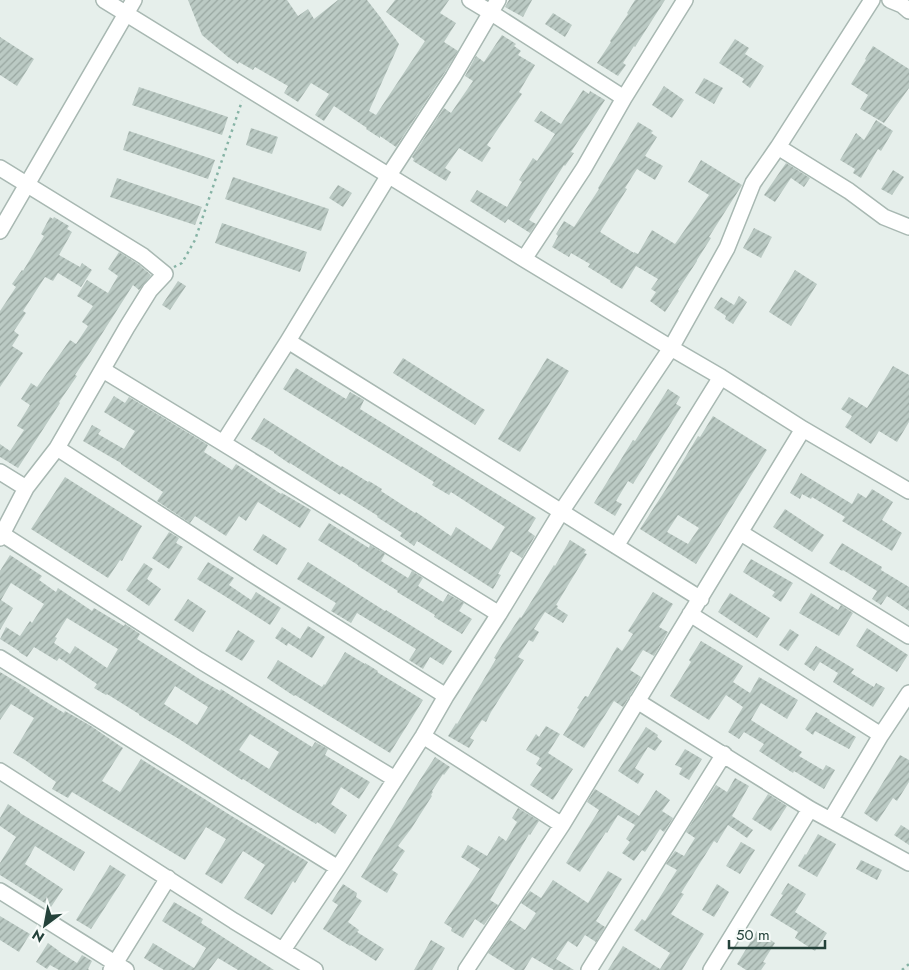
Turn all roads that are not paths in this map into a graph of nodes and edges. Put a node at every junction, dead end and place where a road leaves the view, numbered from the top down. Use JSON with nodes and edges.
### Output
{"nodes":[{"id":1,"x":104,"y":0,"type":"edge"},
{"id":2,"x":134,"y":0,"type":"edge"},
{"id":3,"x":470,"y":0,"type":"edge"},
{"id":4,"x":685,"y":0,"type":"edge"},
{"id":5,"x":872,"y":0,"type":"edge"},
{"id":6,"x":890,"y":0,"type":"edge"},
{"id":7,"x":494,"y":6,"type":"edge"},
{"id":8,"x":909,"y":11,"type":"edge"},
{"id":9,"x":125,"y":14,"type":"junction"},
{"id":10,"x":624,"y":98,"type":"junction"},
{"id":11,"x":778,"y":147,"type":"junction"},
{"id":12,"x":0,"y":168,"type":"edge"},
{"id":13,"x":389,"y":175,"type":"junction"},
{"id":14,"x":27,"y":186,"type":"junction"},
{"id":15,"x":909,"y":227,"type":"edge"},
{"id":16,"x":0,"y":231,"type":"edge"},
{"id":17,"x":524,"y":259,"type":"junction"},
{"id":18,"x":288,"y":341,"type":"junction"},
{"id":19,"x":671,"y":348,"type":"junction"},
{"id":20,"x":103,"y":370,"type":"junction"},
{"id":21,"x":721,"y":377,"type":"junction"},
{"id":22,"x":803,"y":429,"type":"junction"},
{"id":23,"x":223,"y":442,"type":"junction"},
{"id":24,"x":57,"y":448,"type":"junction"},
{"id":25,"x":0,"y":472,"type":"edge"},
{"id":26,"x":26,"y":488,"type":"junction"},
{"id":27,"x":909,"y":491,"type":"edge"},
{"id":28,"x":561,"y":512,"type":"junction"},
{"id":29,"x":741,"y":533,"type":"junction"},
{"id":30,"x":1,"y":536,"type":"edge"},
{"id":31,"x":616,"y":546,"type":"junction"},
{"id":32,"x":701,"y":599,"type":"junction"},
{"id":33,"x":499,"y":614,"type":"junction"},
{"id":34,"x":690,"y":614,"type":"junction"},
{"id":35,"x":909,"y":636,"type":"edge"},
{"id":36,"x":0,"y":658,"type":"edge"},
{"id":37,"x":909,"y":693,"type":"edge"},
{"id":38,"x":446,"y":696,"type":"junction"},
{"id":39,"x":637,"y":701,"type":"junction"},
{"id":40,"x":882,"y":735,"type":"junction"},
{"id":41,"x":423,"y":736,"type":"junction"},
{"id":42,"x":724,"y":754,"type":"junction"},
{"id":43,"x":0,"y":771,"type":"edge"},
{"id":44,"x":395,"y":779,"type":"junction"},
{"id":45,"x":810,"y":809,"type":"junction"},
{"id":46,"x":831,"y":819,"type":"junction"},
{"id":47,"x":562,"y":825,"type":"junction"},
{"id":48,"x":909,"y":863,"type":"edge"},
{"id":49,"x":338,"y":868,"type":"junction"},
{"id":50,"x":168,"y":878,"type":"junction"},
{"id":51,"x":0,"y":891,"type":"edge"},
{"id":52,"x":283,"y":950,"type":"junction"},
{"id":53,"x":118,"y":968,"type":"edge"},
{"id":54,"x":315,"y":970,"type":"edge"},
{"id":55,"x":466,"y":970,"type":"edge"},
{"id":56,"x":589,"y":970,"type":"edge"},
{"id":57,"x":710,"y":970,"type":"edge"}],
"edges":[{"from":1,"to":9,"type":"street"},
{"from":2,"to":9,"type":"street"},
{"from":3,"to":7,"type":"street"},
{"from":4,"to":10,"type":"street"},
{"from":5,"to":11,"type":"street"},
{"from":6,"to":8,"type":"street"},
{"from":7,"to":10,"type":"street"},
{"from":7,"to":13,"type":"street"},
{"from":9,"to":13,"type":"street"},
{"from":9,"to":14,"type":"street"},
{"from":10,"to":17,"type":"street"},
{"from":11,"to":15,"type":"street"},
{"from":11,"to":19,"type":"street"},
{"from":12,"to":14,"type":"street"},
{"from":13,"to":17,"type":"street"},
{"from":13,"to":18,"type":"street"},
{"from":14,"to":16,"type":"street"},
{"from":14,"to":20,"type":"street"},
{"from":17,"to":19,"type":"street"},
{"from":18,"to":23,"type":"street"},
{"from":18,"to":28,"type":"street"},
{"from":19,"to":21,"type":"street"},
{"from":19,"to":28,"type":"street"},
{"from":20,"to":23,"type":"street"},
{"from":20,"to":24,"type":"street"},
{"from":21,"to":22,"type":"street"},
{"from":21,"to":31,"type":"street"},
{"from":22,"to":27,"type":"street"},
{"from":22,"to":29,"type":"street"},
{"from":23,"to":33,"type":"street"},
{"from":24,"to":26,"type":"street"},
{"from":24,"to":38,"type":"street"},
{"from":25,"to":26,"type":"street"},
{"from":26,"to":30,"type":"street"},
{"from":28,"to":31,"type":"street"},
{"from":28,"to":33,"type":"street"},
{"from":29,"to":32,"type":"street"},
{"from":29,"to":35,"type":"street"},
{"from":30,"to":44,"type":"street"},
{"from":31,"to":32,"type":"street"},
{"from":32,"to":34,"type":"street"},
{"from":33,"to":38,"type":"street"},
{"from":34,"to":39,"type":"street"},
{"from":34,"to":40,"type":"street"},
{"from":36,"to":49,"type":"street"},
{"from":37,"to":40,"type":"street"},
{"from":38,"to":41,"type":"street"},
{"from":39,"to":42,"type":"street"},
{"from":39,"to":47,"type":"street"},
{"from":40,"to":46,"type":"street"},
{"from":41,"to":44,"type":"street"},
{"from":41,"to":47,"type":"street"},
{"from":42,"to":45,"type":"street"},
{"from":42,"to":56,"type":"street"},
{"from":43,"to":50,"type":"street"},
{"from":44,"to":49,"type":"street"},
{"from":45,"to":46,"type":"street"},
{"from":45,"to":57,"type":"street"},
{"from":46,"to":48,"type":"street"},
{"from":47,"to":55,"type":"street"},
{"from":49,"to":52,"type":"street"},
{"from":50,"to":52,"type":"street"},
{"from":50,"to":53,"type":"street"},
{"from":51,"to":53,"type":"street"},
{"from":52,"to":54,"type":"street"}]}
